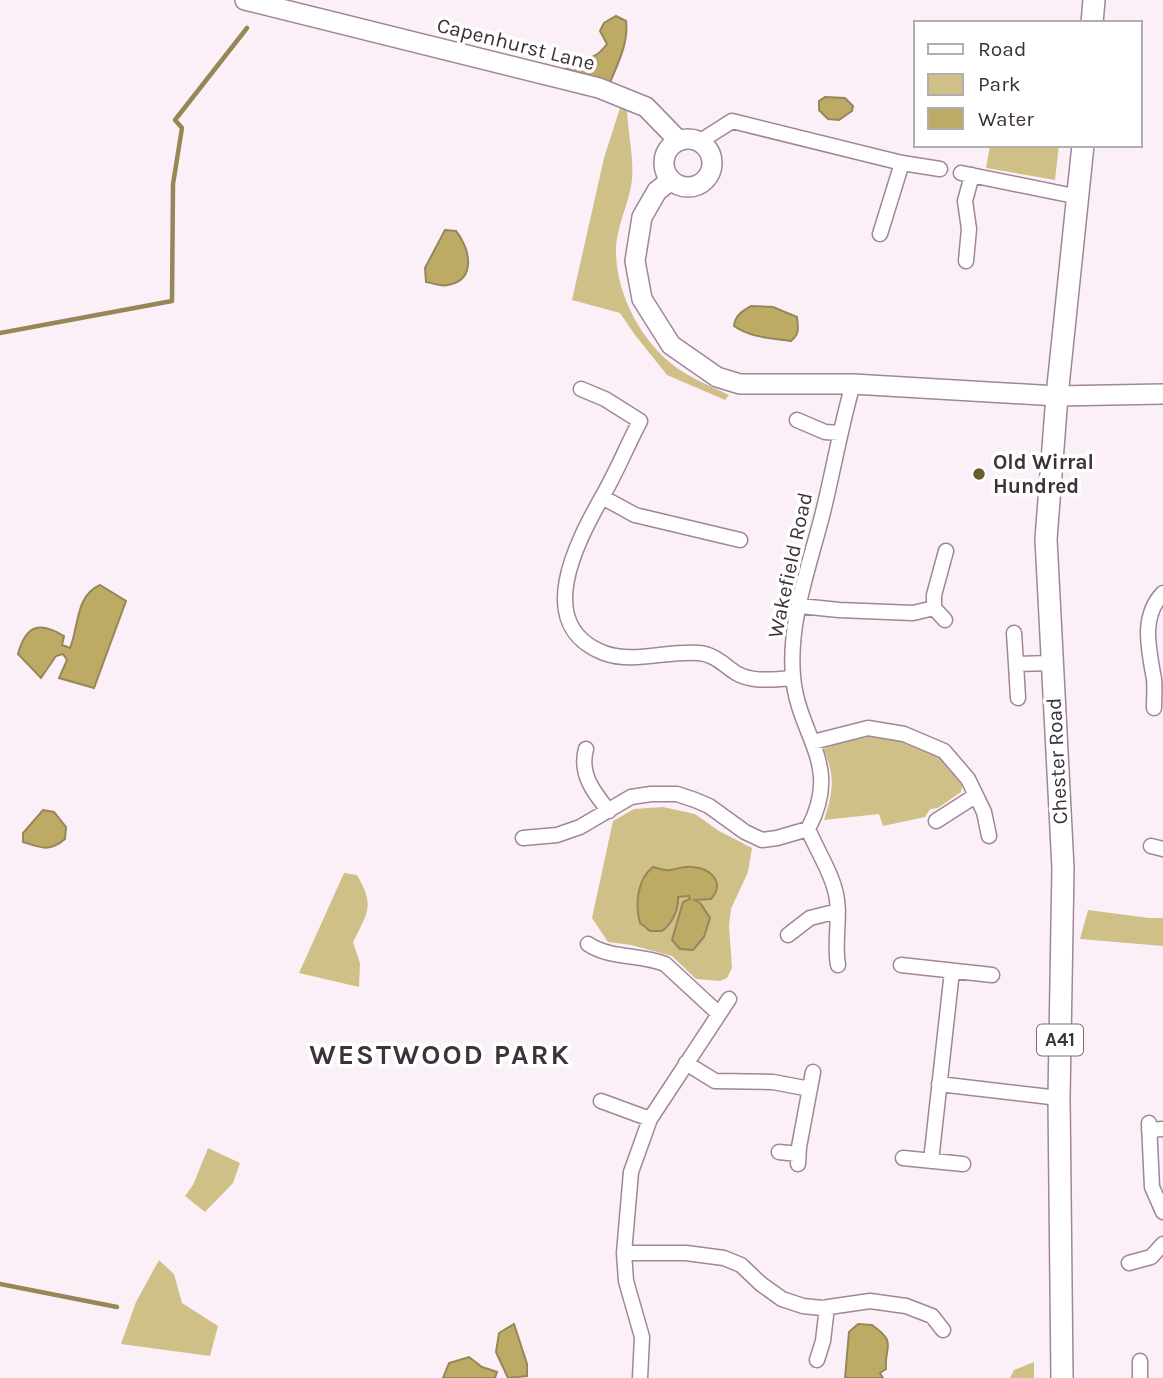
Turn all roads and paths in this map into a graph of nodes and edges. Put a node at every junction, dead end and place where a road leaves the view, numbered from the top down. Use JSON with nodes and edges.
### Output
{"nodes":[{"id":1,"x":245,"y":0,"type":"edge"},
{"id":2,"x":1094,"y":0,"type":"edge"},
{"id":3,"x":1092,"y":21,"type":"edge"},
{"id":4,"x":679,"y":141,"type":"junction"},
{"id":5,"x":699,"y":142,"type":"junction"},
{"id":6,"x":1083,"y":147,"type":"edge"},
{"id":7,"x":902,"y":163,"type":"junction"},
{"id":8,"x":940,"y":169,"type":"dead end"},
{"id":9,"x":671,"y":180,"type":"junction"},
{"id":10,"x":1079,"y":197,"type":"junction"},
{"id":11,"x":880,"y":234,"type":"dead end"},
{"id":12,"x":966,"y":261,"type":"dead end"},
{"id":13,"x":853,"y":384,"type":"junction"},
{"id":14,"x":581,"y":389,"type":"dead end"},
{"id":15,"x":1163,"y":394,"type":"edge"},
{"id":16,"x":1057,"y":396,"type":"junction"},
{"id":17,"x":797,"y":420,"type":"dead end"},
{"id":18,"x":839,"y":433,"type":"junction"},
{"id":19,"x":602,"y":498,"type":"junction"},
{"id":20,"x":740,"y":540,"type":"dead end"},
{"id":21,"x":946,"y":551,"type":"dead end"},
{"id":22,"x":1163,"y":593,"type":"edge"},
{"id":23,"x":800,"y":606,"type":"junction"},
{"id":24,"x":934,"y":608,"type":"junction"},
{"id":25,"x":945,"y":620,"type":"dead end"},
{"id":26,"x":1014,"y":633,"type":"dead end"},
{"id":27,"x":1051,"y":663,"type":"junction"},
{"id":28,"x":1016,"y":664,"type":"junction"},
{"id":29,"x":793,"y":678,"type":"junction"},
{"id":30,"x":1018,"y":698,"type":"dead end"},
{"id":31,"x":1153,"y":708,"type":"edge"},
{"id":32,"x":813,"y":743,"type":"junction"},
{"id":33,"x":580,"y":756,"type":"dead end"},
{"id":34,"x":975,"y":796,"type":"junction"},
{"id":35,"x":609,"y":811,"type":"junction"},
{"id":36,"x":936,"y":821,"type":"dead end"},
{"id":37,"x":808,"y":829,"type":"junction"},
{"id":38,"x":989,"y":836,"type":"dead end"},
{"id":39,"x":523,"y":838,"type":"dead end"},
{"id":40,"x":838,"y":911,"type":"junction"},
{"id":41,"x":788,"y":935,"type":"dead end"},
{"id":42,"x":593,"y":953,"type":"dead end"},
{"id":43,"x":838,"y":965,"type":"dead end"},
{"id":44,"x":901,"y":965,"type":"dead end"},
{"id":45,"x":952,"y":971,"type":"junction"},
{"id":46,"x":992,"y":975,"type":"dead end"},
{"id":47,"x":729,"y":999,"type":"dead end"},
{"id":48,"x":719,"y":1014,"type":"junction"},
{"id":49,"x":686,"y":1063,"type":"junction"},
{"id":50,"x":813,"y":1072,"type":"dead end"},
{"id":51,"x":939,"y":1084,"type":"junction"},
{"id":52,"x":810,"y":1089,"type":"junction"},
{"id":53,"x":1059,"y":1098,"type":"junction"},
{"id":54,"x":601,"y":1101,"type":"dead end"},
{"id":55,"x":650,"y":1119,"type":"junction"},
{"id":56,"x":1153,"y":1127,"type":"edge"},
{"id":57,"x":779,"y":1152,"type":"dead end"},
{"id":58,"x":903,"y":1158,"type":"dead end"},
{"id":59,"x":931,"y":1161,"type":"junction"},
{"id":60,"x":963,"y":1164,"type":"dead end"},
{"id":61,"x":1163,"y":1212,"type":"edge"},
{"id":62,"x":1163,"y":1244,"type":"edge"},
{"id":63,"x":624,"y":1253,"type":"junction"},
{"id":64,"x":1129,"y":1263,"type":"dead end"},
{"id":65,"x":827,"y":1307,"type":"junction"},
{"id":66,"x":943,"y":1330,"type":"dead end"},
{"id":67,"x":817,"y":1360,"type":"dead end"},
{"id":68,"x":1140,"y":1361,"type":"dead end"},
{"id":69,"x":640,"y":1378,"type":"edge"},
{"id":70,"x":1062,"y":1378,"type":"edge"},
{"id":71,"x":1140,"y":1378,"type":"edge"}],
"edges":[{"from":1,"to":4,"type":"street","name":"Capenhurst Lane"},
{"from":2,"to":3,"type":"main road"},
{"from":4,"to":5,"type":"street"},
{"from":4,"to":9,"type":"street"},
{"from":5,"to":7,"type":"street"},
{"from":5,"to":9,"type":"street"},
{"from":6,"to":10,"type":"main road","name":"Chester Road","number":"A41"},
{"from":7,"to":8,"type":"street"},
{"from":7,"to":11,"type":"street"},
{"from":9,"to":13,"type":"street"},
{"from":10,"to":12,"type":"street"},
{"from":10,"to":16,"type":"main road","name":"Chester Road","number":"A41"},
{"from":13,"to":16,"type":"street"},
{"from":13,"to":18,"type":"street","name":"Wakefield Road"},
{"from":14,"to":19,"type":"street"},
{"from":15,"to":16,"type":"street"},
{"from":16,"to":27,"type":"main road","name":"Chester Road","number":"A41"},
{"from":17,"to":18,"type":"street"},
{"from":18,"to":23,"type":"street","name":"Wakefield Road"},
{"from":19,"to":20,"type":"street"},
{"from":19,"to":29,"type":"street"},
{"from":21,"to":24,"type":"street"},
{"from":22,"to":31,"type":"street"},
{"from":23,"to":24,"type":"street"},
{"from":23,"to":29,"type":"street","name":"Wakefield Road"},
{"from":24,"to":25,"type":"street"},
{"from":26,"to":28,"type":"street"},
{"from":27,"to":28,"type":"street"},
{"from":27,"to":53,"type":"main road","name":"Chester Road","number":"A41"},
{"from":28,"to":30,"type":"street"},
{"from":29,"to":32,"type":"street","name":"Wakefield Road"},
{"from":32,"to":34,"type":"street"},
{"from":32,"to":37,"type":"street","name":"Wakefield Road"},
{"from":33,"to":35,"type":"street"},
{"from":34,"to":36,"type":"street"},
{"from":34,"to":38,"type":"street"},
{"from":35,"to":37,"type":"street"},
{"from":35,"to":39,"type":"street"},
{"from":37,"to":40,"type":"street"},
{"from":40,"to":41,"type":"street"},
{"from":40,"to":43,"type":"street"},
{"from":42,"to":48,"type":"street"},
{"from":44,"to":45,"type":"street"},
{"from":45,"to":46,"type":"street"},
{"from":45,"to":51,"type":"street"},
{"from":47,"to":48,"type":"street"},
{"from":48,"to":49,"type":"street"},
{"from":49,"to":52,"type":"street"},
{"from":49,"to":55,"type":"street"},
{"from":50,"to":52,"type":"street"},
{"from":51,"to":53,"type":"street"},
{"from":51,"to":59,"type":"street"},
{"from":52,"to":57,"type":"street"},
{"from":53,"to":70,"type":"main road","name":"Chester Road","number":"A41"},
{"from":54,"to":55,"type":"street"},
{"from":55,"to":63,"type":"street"},
{"from":56,"to":61,"type":"street"},
{"from":58,"to":59,"type":"street"},
{"from":59,"to":60,"type":"street"},
{"from":62,"to":64,"type":"street"},
{"from":63,"to":65,"type":"street"},
{"from":63,"to":69,"type":"street"},
{"from":65,"to":66,"type":"street"},
{"from":65,"to":67,"type":"street"},
{"from":68,"to":71,"type":"street"}]}
